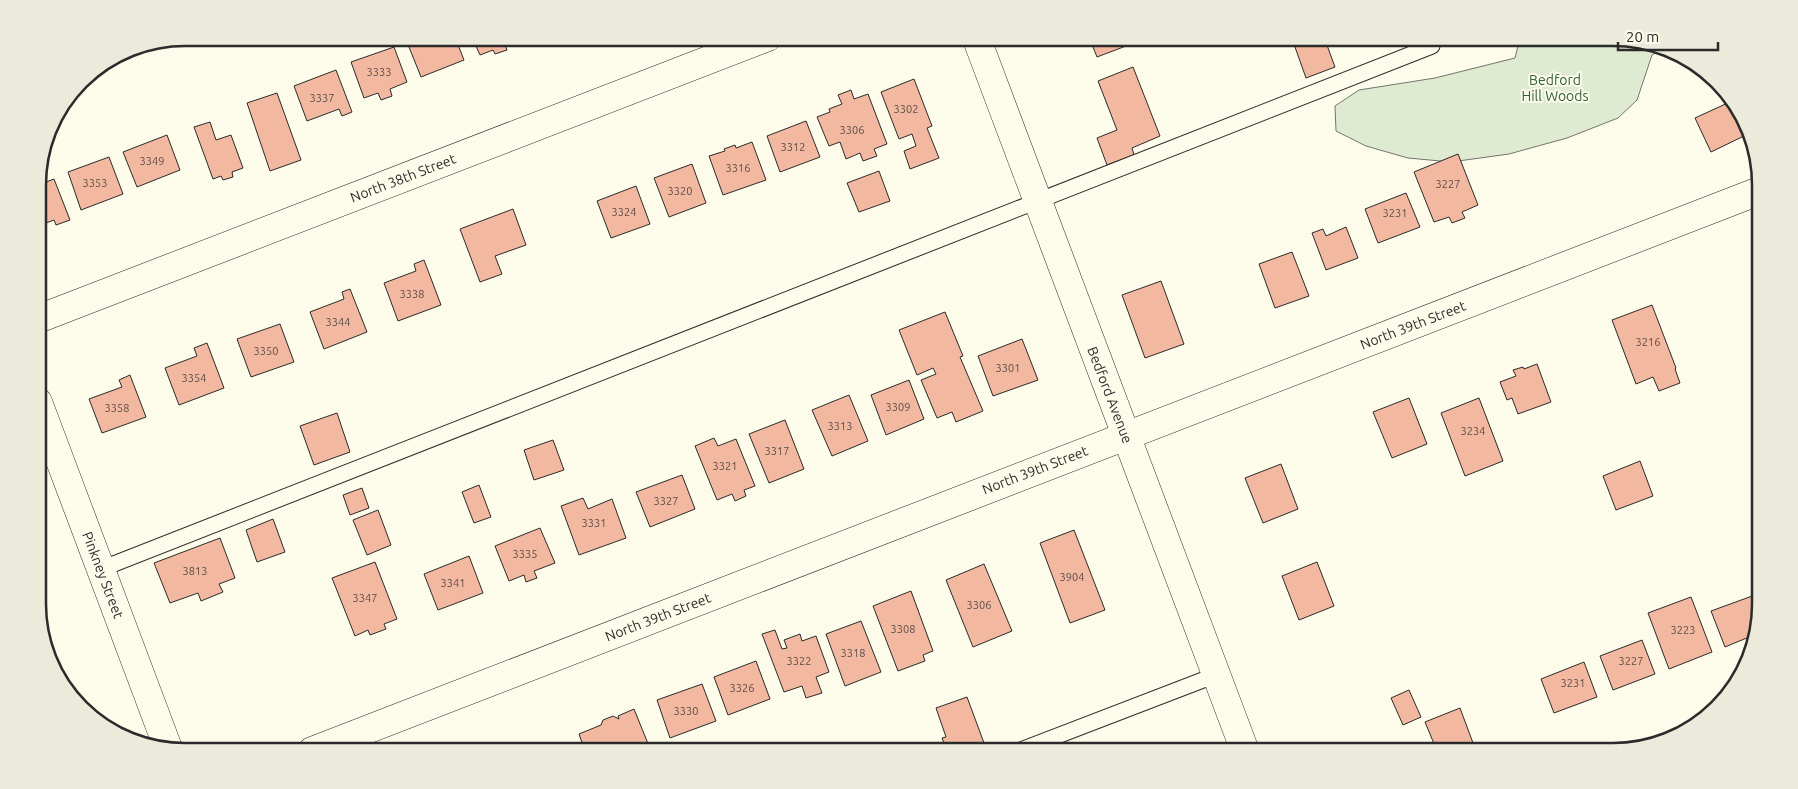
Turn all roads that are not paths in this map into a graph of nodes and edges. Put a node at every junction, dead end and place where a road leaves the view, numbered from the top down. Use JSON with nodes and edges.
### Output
{"nodes":[{"id":1,"x":979,"y":46,"type":"edge"},
{"id":2,"x":1432,"y":46,"type":"dead end"},
{"id":3,"x":746,"y":47,"type":"edge"},
{"id":4,"x":1752,"y":194,"type":"edge"},
{"id":5,"x":1037,"y":200,"type":"junction"},
{"id":6,"x":47,"y":316,"type":"edge"},
{"id":7,"x":46,"y":424,"type":"edge"},
{"id":8,"x":1125,"y":436,"type":"junction"},
{"id":9,"x":101,"y":569,"type":"junction"},
{"id":10,"x":1216,"y":675,"type":"junction"},
{"id":11,"x":165,"y":741,"type":"edge"},
{"id":12,"x":1040,"y":742,"type":"edge"},
{"id":13,"x":1242,"y":742,"type":"edge"},
{"id":14,"x":335,"y":743,"type":"edge"}],
"edges":[{"from":1,"to":5,"type":"street","name":"Bedford Avenue"},
{"from":2,"to":5,"type":"lane"},
{"from":3,"to":6,"type":"street","name":"North 38th Street"},
{"from":4,"to":8,"type":"street","name":"North 39th Street"},
{"from":5,"to":8,"type":"street","name":"Bedford Avenue"},
{"from":5,"to":9,"type":"lane"},
{"from":7,"to":9,"type":"street","name":"Pinkney Street"},
{"from":8,"to":10,"type":"street","name":"Bedford Avenue"},
{"from":8,"to":14,"type":"street","name":"North 39th Street"},
{"from":9,"to":11,"type":"street","name":"Pinkney Street"},
{"from":10,"to":12,"type":"lane"},
{"from":10,"to":13,"type":"street","name":"Bedford Avenue"}]}
